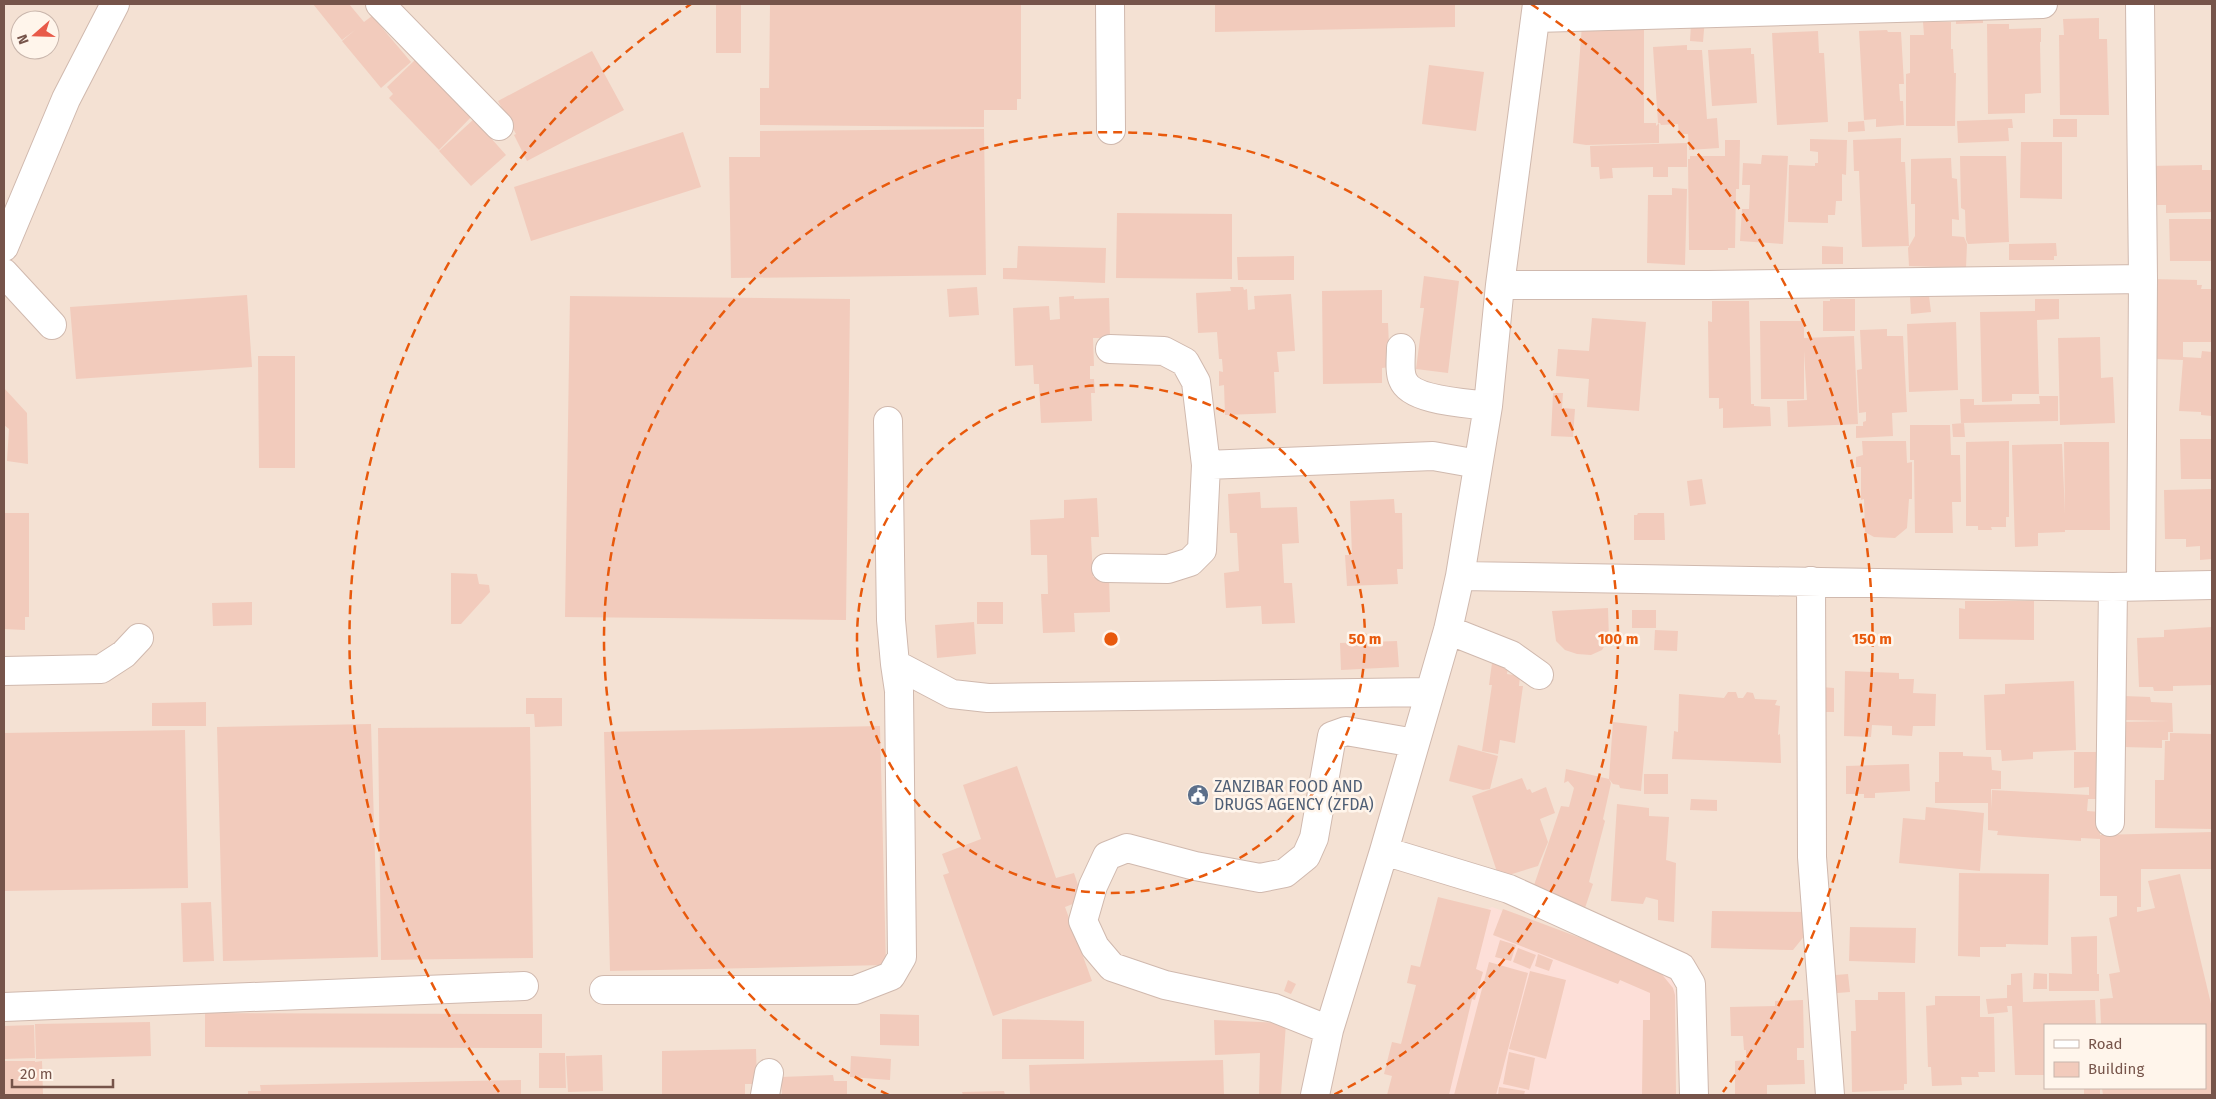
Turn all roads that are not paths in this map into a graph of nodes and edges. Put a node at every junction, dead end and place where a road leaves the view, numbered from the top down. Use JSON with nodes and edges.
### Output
{"nodes":[{"id":1,"x":115,"y":4,"type":"edge"},
{"id":2,"x":380,"y":4,"type":"edge"},
{"id":3,"x":1110,"y":4,"type":"edge"},
{"id":4,"x":2043,"y":4,"type":"edge"},
{"id":5,"x":2140,"y":4,"type":"edge"},
{"id":6,"x":1896,"y":6,"type":"edge"},
{"id":7,"x":1536,"y":11,"type":"edge"},
{"id":8,"x":498,"y":126,"type":"dead end"},
{"id":9,"x":1111,"y":130,"type":"dead end"},
{"id":10,"x":4,"y":247,"type":"edge"},
{"id":11,"x":4,"y":273,"type":"edge"},
{"id":12,"x":2143,"y":279,"type":"junction"},
{"id":13,"x":1500,"y":285,"type":"junction"},
{"id":14,"x":52,"y":325,"type":"dead end"},
{"id":15,"x":1400,"y":348,"type":"dead end"},
{"id":16,"x":1110,"y":349,"type":"dead end"},
{"id":17,"x":1488,"y":406,"type":"junction"},
{"id":18,"x":888,"y":421,"type":"dead end"},
{"id":19,"x":1478,"y":464,"type":"junction"},
{"id":20,"x":1206,"y":465,"type":"junction"},
{"id":21,"x":1106,"y":568,"type":"dead end"},
{"id":22,"x":1460,"y":576,"type":"junction"},
{"id":23,"x":1811,"y":580,"type":"junction"},
{"id":24,"x":2212,"y":585,"type":"edge"},
{"id":25,"x":2113,"y":586,"type":"junction"},
{"id":26,"x":2141,"y":586,"type":"junction"},
{"id":27,"x":1448,"y":630,"type":"junction"},
{"id":28,"x":139,"y":638,"type":"dead end"},
{"id":29,"x":896,"y":664,"type":"junction"},
{"id":30,"x":4,"y":671,"type":"edge"},
{"id":31,"x":1539,"y":675,"type":"dead end"},
{"id":32,"x":1429,"y":692,"type":"junction"},
{"id":33,"x":1415,"y":743,"type":"junction"},
{"id":34,"x":2110,"y":822,"type":"dead end"},
{"id":35,"x":1384,"y":851,"type":"junction"},
{"id":36,"x":524,"y":986,"type":"dead end"},
{"id":37,"x":604,"y":990,"type":"dead end"},
{"id":38,"x":4,"y":1008,"type":"edge"},
{"id":39,"x":1329,"y":1030,"type":"junction"},
{"id":40,"x":1315,"y":1095,"type":"edge"},
{"id":41,"x":1694,"y":1095,"type":"edge"},
{"id":42,"x":1830,"y":1095,"type":"edge"}],
"edges":[{"from":1,"to":10,"type":"street"},
{"from":2,"to":8,"type":"street"},
{"from":3,"to":9,"type":"street"},
{"from":4,"to":6,"type":"street"},
{"from":5,"to":12,"type":"street"},
{"from":6,"to":7,"type":"street"},
{"from":7,"to":13,"type":"street"},
{"from":11,"to":14,"type":"street"},
{"from":12,"to":13,"type":"street"},
{"from":12,"to":26,"type":"street"},
{"from":13,"to":17,"type":"street"},
{"from":15,"to":17,"type":"street"},
{"from":16,"to":20,"type":"street"},
{"from":17,"to":19,"type":"street"},
{"from":18,"to":29,"type":"street"},
{"from":19,"to":20,"type":"street"},
{"from":19,"to":22,"type":"street"},
{"from":20,"to":21,"type":"street"},
{"from":22,"to":23,"type":"street"},
{"from":22,"to":27,"type":"street"},
{"from":23,"to":25,"type":"street"},
{"from":23,"to":42,"type":"street"},
{"from":24,"to":26,"type":"street"},
{"from":25,"to":26,"type":"street"},
{"from":25,"to":34,"type":"street"},
{"from":27,"to":31,"type":"street"},
{"from":27,"to":32,"type":"street"},
{"from":28,"to":30,"type":"street"},
{"from":29,"to":32,"type":"street"},
{"from":29,"to":37,"type":"street"},
{"from":32,"to":33,"type":"street"},
{"from":33,"to":35,"type":"street"},
{"from":33,"to":39,"type":"street"},
{"from":35,"to":39,"type":"street"},
{"from":35,"to":41,"type":"street"},
{"from":36,"to":38,"type":"street"},
{"from":39,"to":40,"type":"street"}]}
